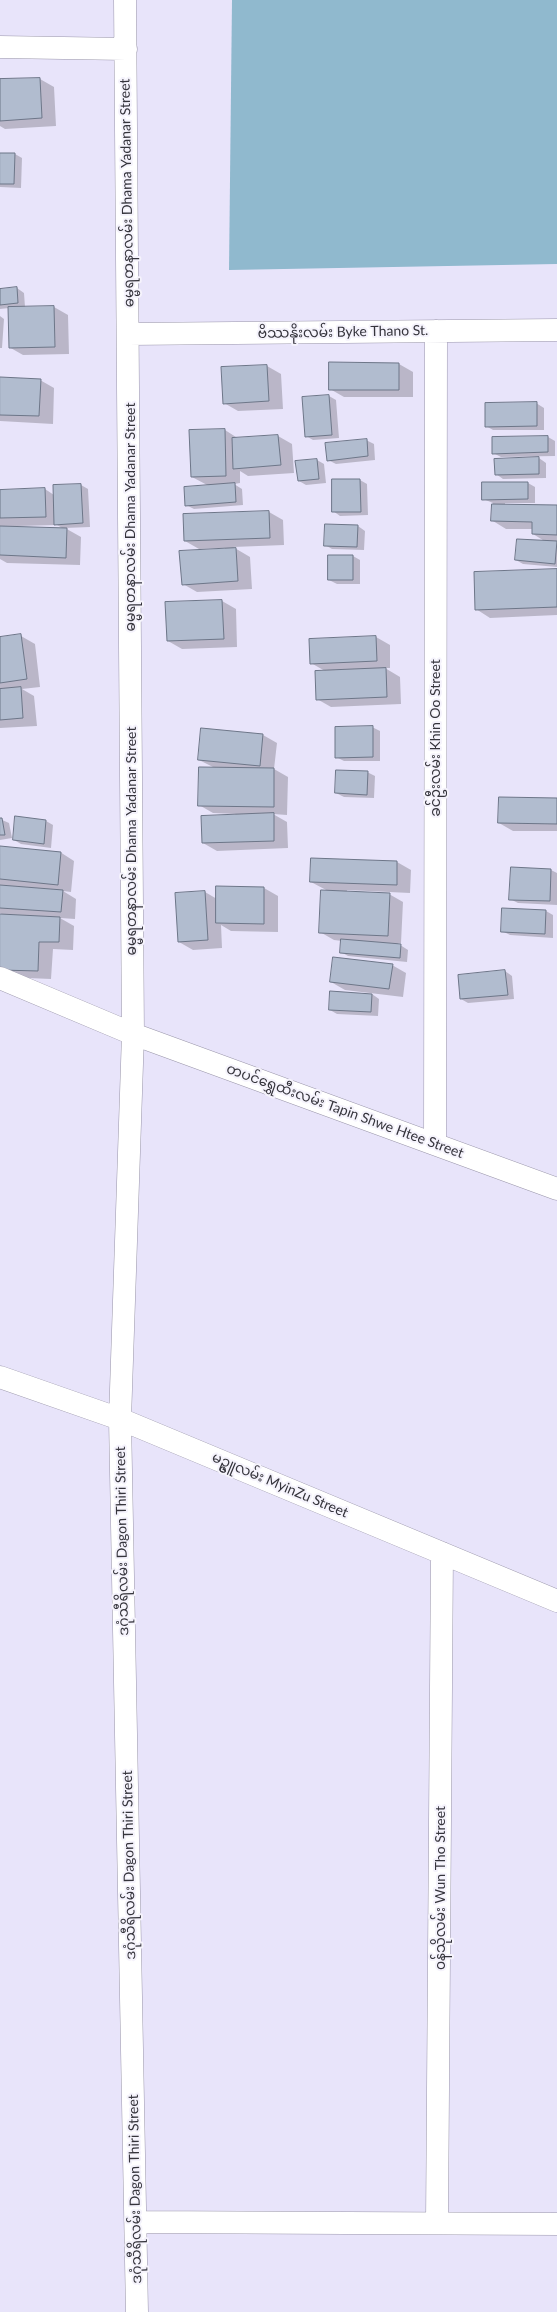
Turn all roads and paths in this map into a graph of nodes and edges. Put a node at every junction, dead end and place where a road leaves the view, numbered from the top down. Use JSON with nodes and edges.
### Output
{"nodes":[{"id":1,"x":125,"y":0,"type":"edge"},
{"id":2,"x":0,"y":47,"type":"edge"},
{"id":3,"x":126,"y":49,"type":"junction"},
{"id":4,"x":557,"y":330,"type":"edge"},
{"id":5,"x":436,"y":331,"type":"junction"},
{"id":6,"x":128,"y":334,"type":"junction"},
{"id":7,"x":0,"y":978,"type":"edge"},
{"id":8,"x":132,"y":1034,"type":"junction"},
{"id":9,"x":435,"y":1144,"type":"junction"},
{"id":10,"x":557,"y":1189,"type":"edge"},
{"id":11,"x":0,"y":1377,"type":"edge"},
{"id":12,"x":120,"y":1419,"type":"junction"},
{"id":13,"x":442,"y":1553,"type":"junction"},
{"id":14,"x":557,"y":1601,"type":"edge"},
{"id":15,"x":136,"y":2222,"type":"junction"},
{"id":16,"x":437,"y":2223,"type":"junction"},
{"id":17,"x":557,"y":2224,"type":"edge"},
{"id":18,"x":137,"y":2312,"type":"edge"}],
"edges":[{"from":1,"to":3,"type":"street","name":"ဓမ္မရတနာလမ်း Dhama Yadanar Street"},
{"from":2,"to":3,"type":"street"},
{"from":3,"to":6,"type":"street","name":"ဓမ္မရတနာလမ်း Dhama Yadanar Street"},
{"from":4,"to":5,"type":"street","name":"ဗိဿနိုးလမ်း Byke Thano St."},
{"from":5,"to":6,"type":"street","name":"ဗိဿနိုးလမ်း Byke Thano St."},
{"from":5,"to":9,"type":"street","name":"ခင်ဦးလမ်း Khin Oo Street"},
{"from":6,"to":8,"type":"street","name":"ဓမ္မရတနာလမ်း Dhama Yadanar Street"},
{"from":7,"to":8,"type":"street","name":"တပင်ရွှေထီးလမ်း Tapin Shwe Htee Street"},
{"from":8,"to":9,"type":"street","name":"တပင်ရွှေထီးလမ်း Tapin Shwe Htee Street"},
{"from":8,"to":12,"type":"street","name":"ဓမ္မရတနာလမ်း Dhama Yadanar Street"},
{"from":9,"to":10,"type":"street","name":"တပင်ရွှေထီးလမ်း Tapin Shwe Htee Street"},
{"from":11,"to":12,"type":"street","name":"မဥ္ဇူလမ်း MyinZu Street"},
{"from":12,"to":13,"type":"street","name":"မဥ္ဇူလမ်း MyinZu Street"},
{"from":12,"to":15,"type":"street","name":"ဒဂုံသီရိလမ်း Dagon Thiri Street"},
{"from":13,"to":14,"type":"street","name":"မဥ္ဇူလမ်း MyinZu Street"},
{"from":13,"to":16,"type":"street","name":"၀န်သိုလမ်း Wun Tho Street"},
{"from":15,"to":16,"type":"street"},
{"from":15,"to":18,"type":"street","name":"ဒဂုံသီရိလမ်း Dagon Thiri Street"},
{"from":16,"to":17,"type":"street"}]}
